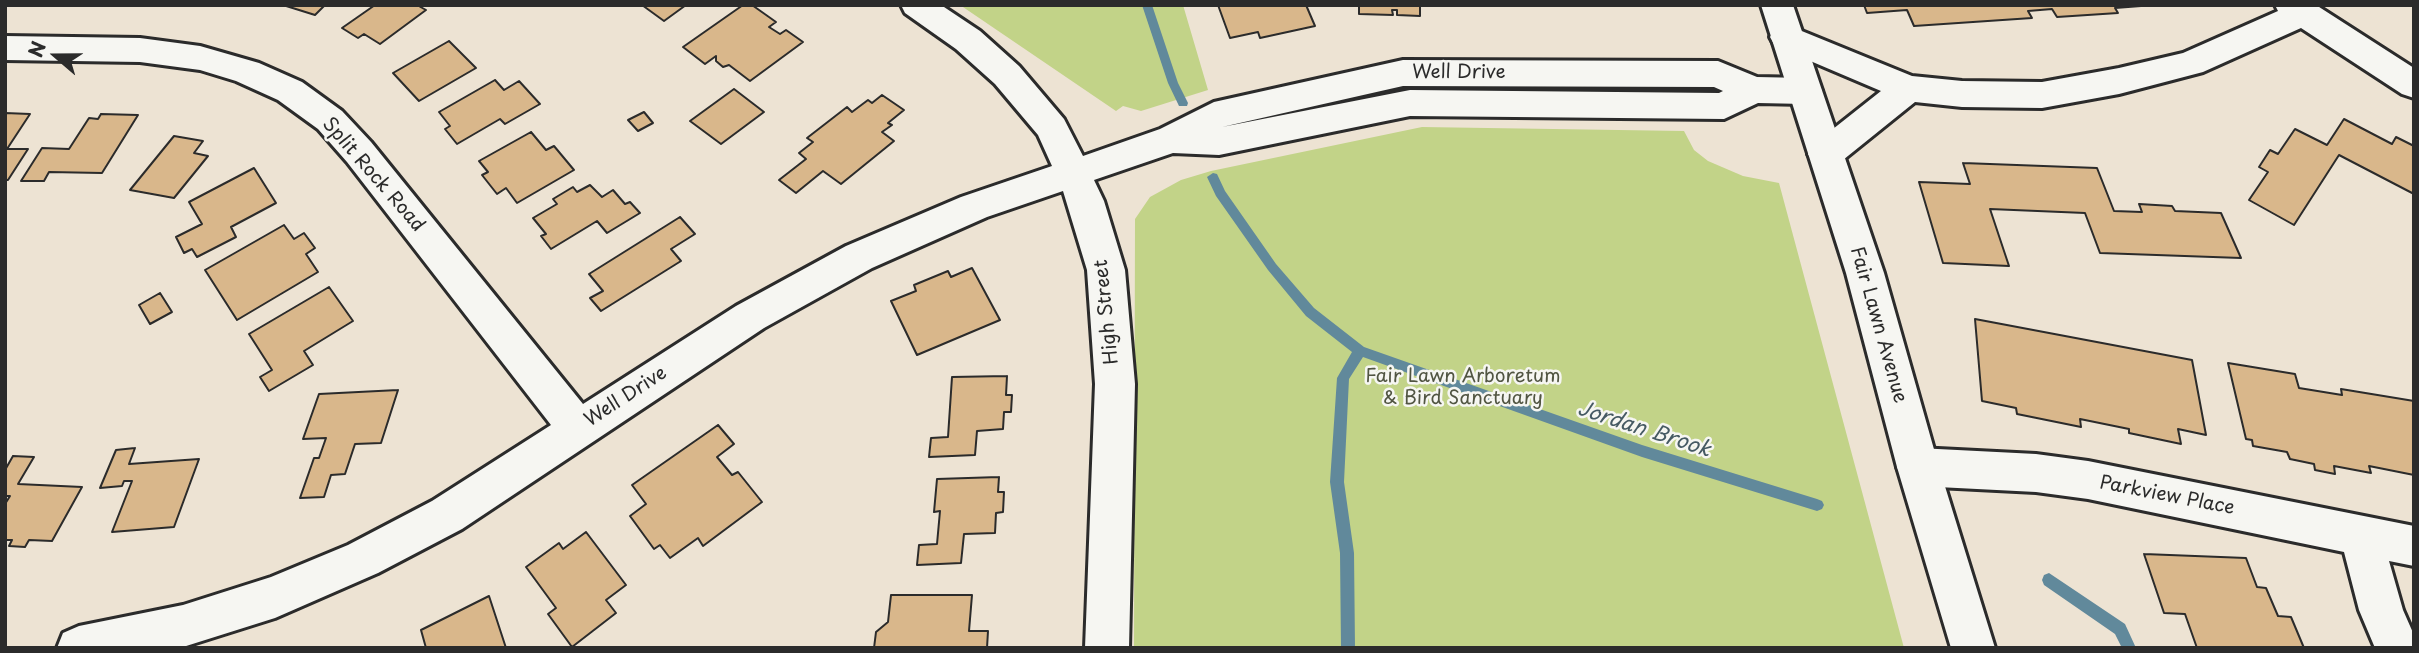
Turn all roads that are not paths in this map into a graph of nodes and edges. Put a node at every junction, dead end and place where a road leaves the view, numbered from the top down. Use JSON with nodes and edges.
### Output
{"nodes":[{"id":1,"x":917,"y":5,"type":"edge"},
{"id":2,"x":2296,"y":10,"type":"edge"},
{"id":3,"x":1782,"y":21,"type":"edge"},
{"id":4,"x":5,"y":48,"type":"edge"},
{"id":5,"x":2414,"y":85,"type":"edge"},
{"id":6,"x":1908,"y":88,"type":"junction"},
{"id":7,"x":1805,"y":91,"type":"junction"},
{"id":8,"x":1826,"y":154,"type":"junction"},
{"id":9,"x":1073,"y":171,"type":"junction"},
{"id":10,"x":578,"y":428,"type":"junction"},
{"id":11,"x":1918,"y":467,"type":"junction"},
{"id":12,"x":2361,"y":536,"type":"junction"},
{"id":13,"x":2414,"y":546,"type":"edge"},
{"id":14,"x":79,"y":648,"type":"edge"},
{"id":15,"x":1107,"y":648,"type":"edge"},
{"id":16,"x":1973,"y":648,"type":"edge"},
{"id":17,"x":2397,"y":648,"type":"edge"}],
"edges":[{"from":1,"to":9,"type":"street","name":"High Street"},
{"from":2,"to":5,"type":"street"},
{"from":2,"to":6,"type":"street"},
{"from":3,"to":6,"type":"street"},
{"from":3,"to":7,"type":"street","name":"Fair Lawn Avenue"},
{"from":4,"to":10,"type":"street","name":"Split Rock Road"},
{"from":6,"to":8,"type":"street"},
{"from":7,"to":8,"type":"street","name":"Fair Lawn Avenue"},
{"from":7,"to":9,"type":"street","name":"Well Drive"},
{"from":8,"to":11,"type":"street","name":"Fair Lawn Avenue"},
{"from":9,"to":10,"type":"street","name":"Well Drive"},
{"from":9,"to":15,"type":"street","name":"High Street"},
{"from":10,"to":14,"type":"street","name":"Well Drive"},
{"from":11,"to":12,"type":"street","name":"Parkview Place"},
{"from":11,"to":16,"type":"street","name":"Fair Lawn Avenue"},
{"from":12,"to":13,"type":"street","name":"Parkview Place"},
{"from":12,"to":17,"type":"street"}]}
